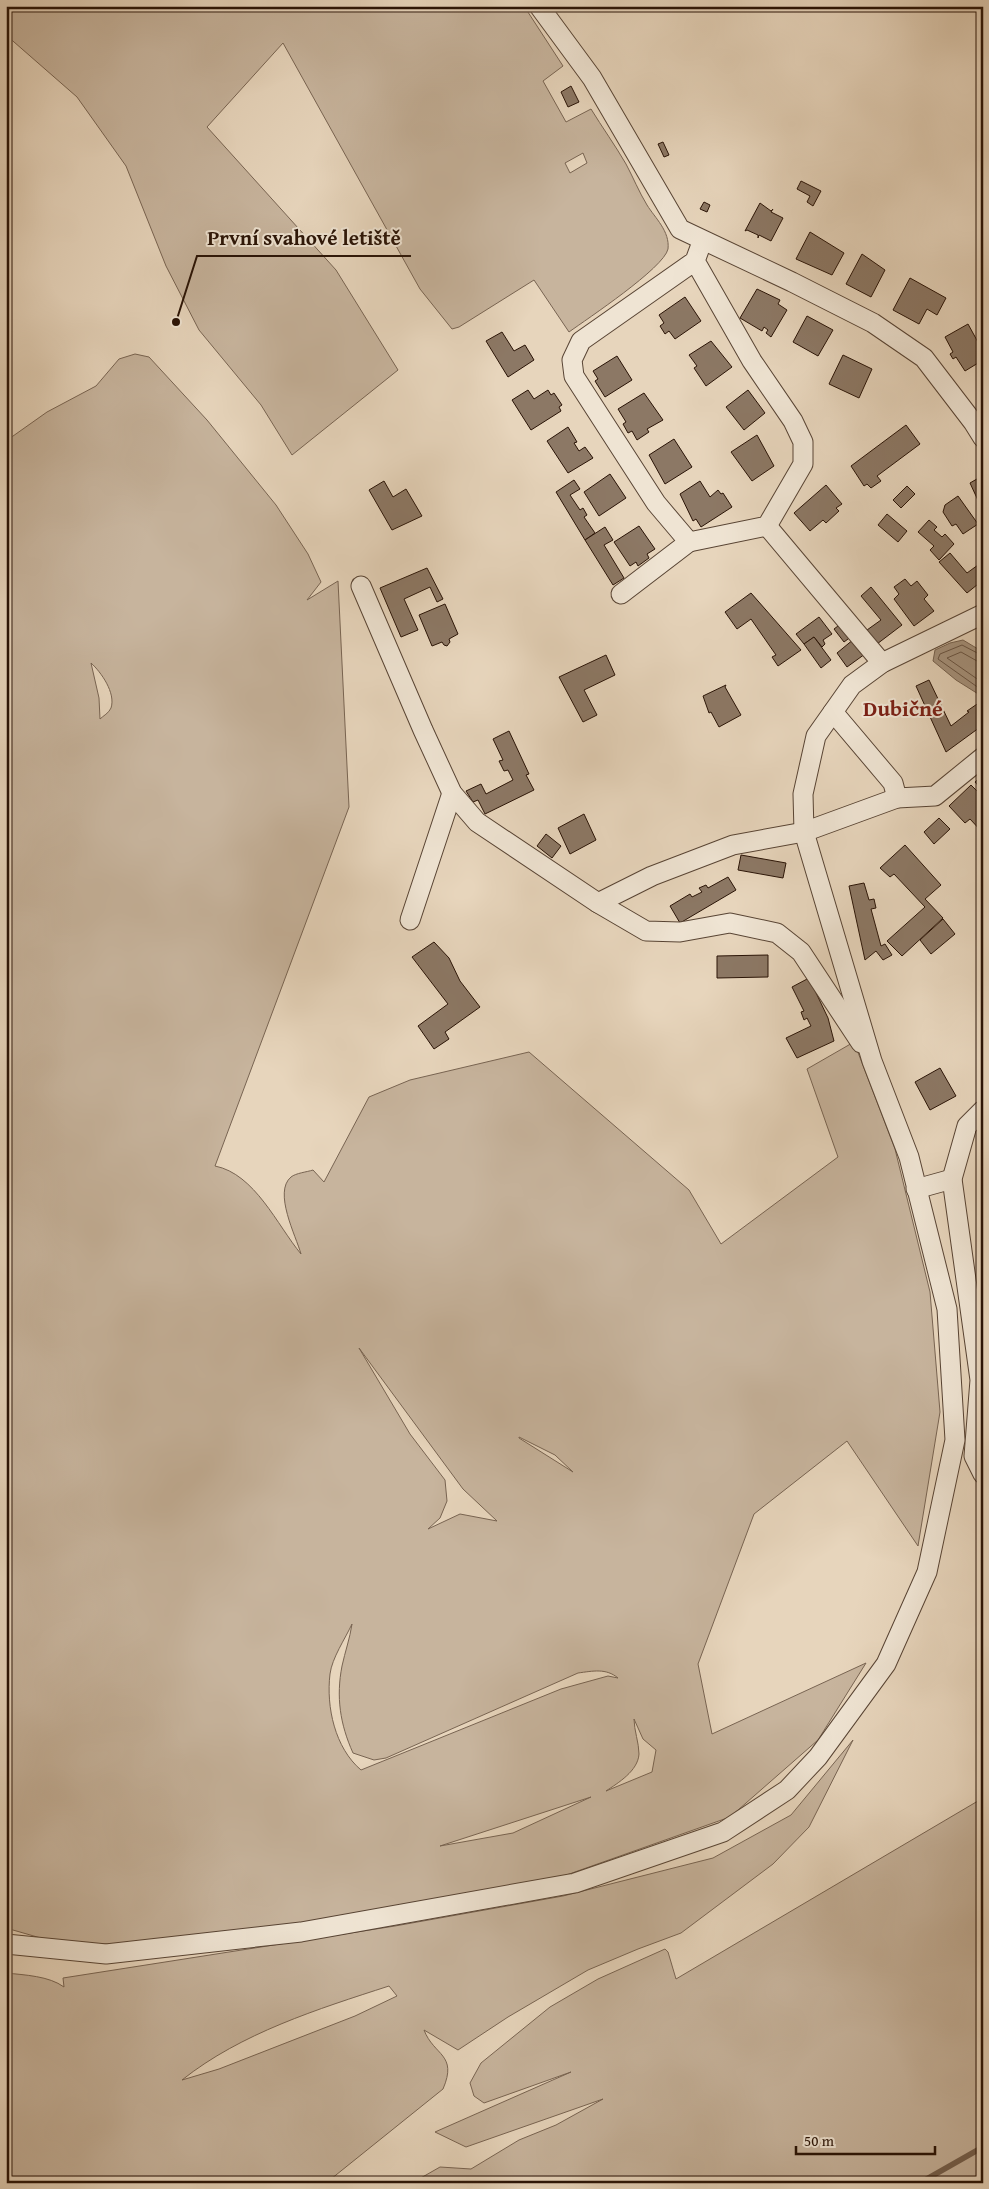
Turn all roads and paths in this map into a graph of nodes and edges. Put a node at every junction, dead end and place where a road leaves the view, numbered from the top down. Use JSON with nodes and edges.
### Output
{"nodes":[{"id":1,"x":539,"y":6,"type":"edge"},
{"id":2,"x":702,"y":242,"type":"junction"},
{"id":3,"x":695,"y":261,"type":"junction"},
{"id":4,"x":983,"y":438,"type":"edge"},
{"id":5,"x":767,"y":526,"type":"junction"},
{"id":6,"x":689,"y":542,"type":"junction"},
{"id":7,"x":361,"y":586,"type":"dead end"},
{"id":8,"x":621,"y":594,"type":"dead end"},
{"id":9,"x":983,"y":614,"type":"edge"},
{"id":10,"x":882,"y":663,"type":"junction"},
{"id":11,"x":833,"y":712,"type":"junction"},
{"id":12,"x":983,"y":757,"type":"edge"},
{"id":13,"x":452,"y":793,"type":"junction"},
{"id":14,"x":897,"y":798,"type":"junction"},
{"id":15,"x":804,"y":832,"type":"junction"},
{"id":16,"x":598,"y":903,"type":"junction"},
{"id":17,"x":410,"y":920,"type":"dead end"},
{"id":18,"x":872,"y":1061,"type":"junction"},
{"id":19,"x":983,"y":1110,"type":"edge"},
{"id":20,"x":952,"y":1179,"type":"junction"},
{"id":21,"x":916,"y":1189,"type":"junction"},
{"id":22,"x":983,"y":1474,"type":"edge"},
{"id":23,"x":6,"y":1944,"type":"edge"}],
"edges":[{"from":1,"to":2,"type":"street"},
{"from":2,"to":3,"type":"street"},
{"from":2,"to":4,"type":"street"},
{"from":3,"to":5,"type":"street"},
{"from":3,"to":6,"type":"street"},
{"from":5,"to":6,"type":"street"},
{"from":5,"to":10,"type":"street"},
{"from":6,"to":8,"type":"street"},
{"from":7,"to":13,"type":"street"},
{"from":9,"to":10,"type":"street"},
{"from":10,"to":11,"type":"street"},
{"from":11,"to":14,"type":"street"},
{"from":11,"to":15,"type":"street"},
{"from":12,"to":14,"type":"street"},
{"from":13,"to":16,"type":"street"},
{"from":13,"to":17,"type":"street"},
{"from":14,"to":15,"type":"street"},
{"from":15,"to":16,"type":"street"},
{"from":15,"to":18,"type":"street"},
{"from":16,"to":18,"type":"street"},
{"from":18,"to":21,"type":"street"},
{"from":19,"to":20,"type":"street"},
{"from":20,"to":21,"type":"street"},
{"from":20,"to":22,"type":"street"},
{"from":21,"to":23,"type":"street"}]}
